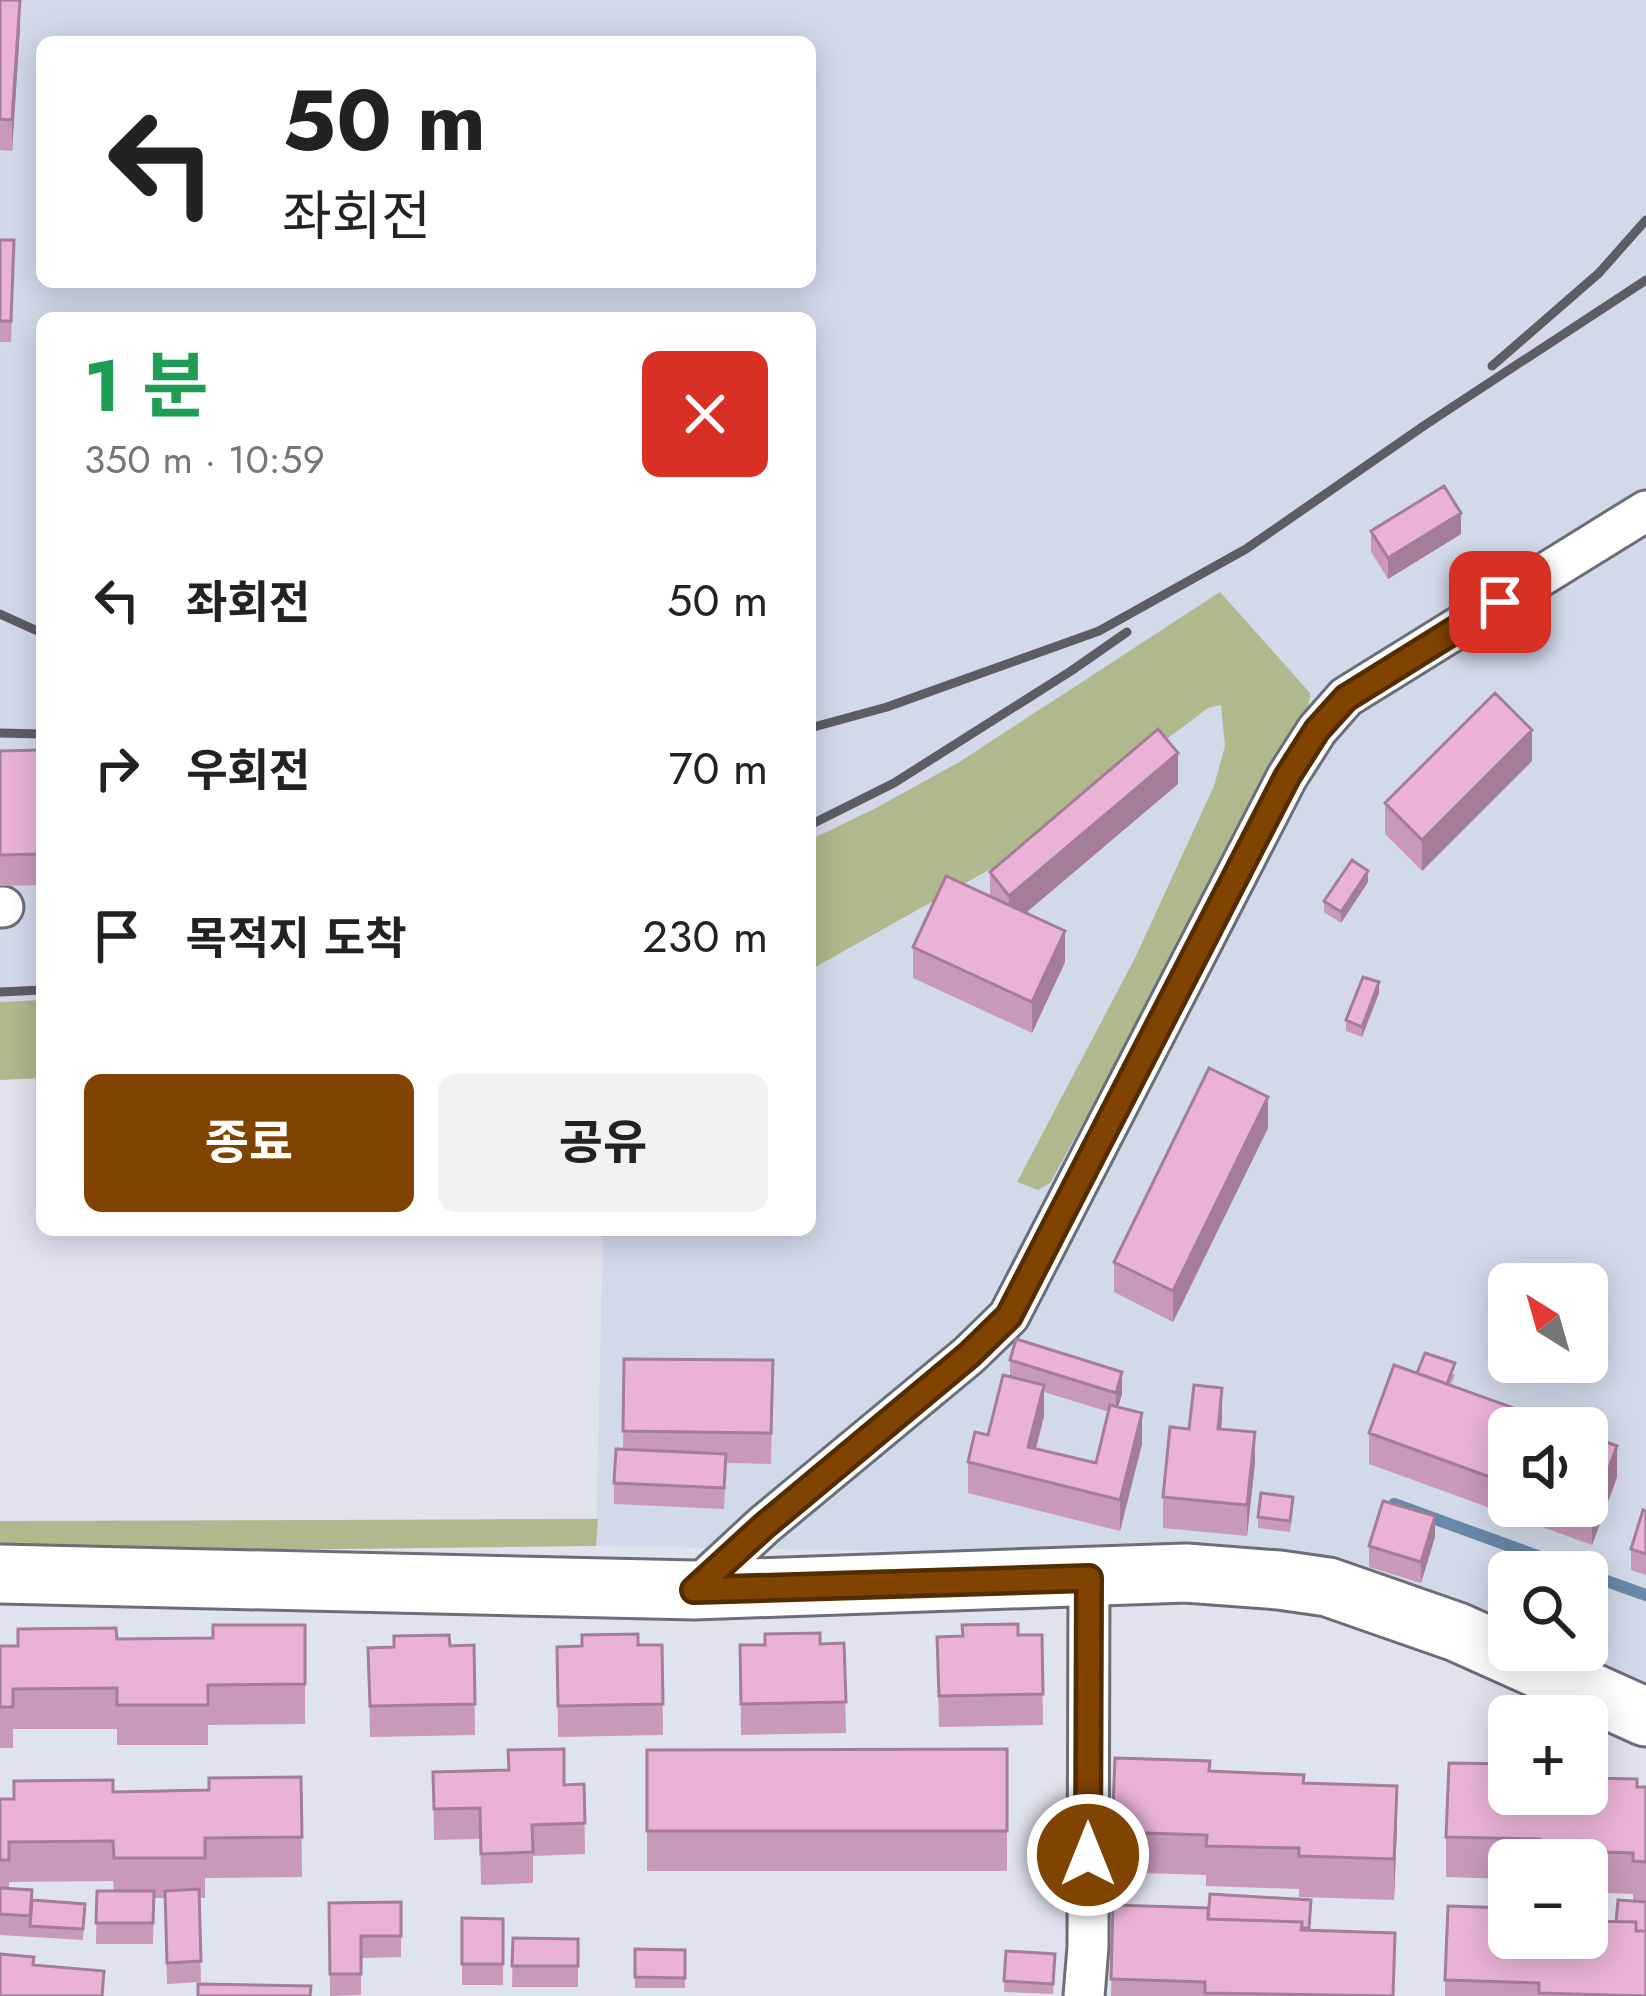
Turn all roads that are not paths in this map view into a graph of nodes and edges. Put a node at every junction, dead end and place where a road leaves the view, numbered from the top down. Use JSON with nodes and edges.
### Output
{"nodes":[{"id":1,"x":1646,"y":511,"type":"edge"},
{"id":2,"x":0,"y":1574,"type":"edge"},
{"id":3,"x":1089,"y":1578,"type":"junction"},
{"id":4,"x":694,"y":1590,"type":"junction"},
{"id":5,"x":1646,"y":1717,"type":"edge"},
{"id":6,"x":1084,"y":1996,"type":"edge"}],
"edges":[{"from":1,"to":4,"type":"street"},
{"from":2,"to":4,"type":"street"},
{"from":3,"to":4,"type":"street"},
{"from":3,"to":5,"type":"street"},
{"from":3,"to":6,"type":"street"}]}
